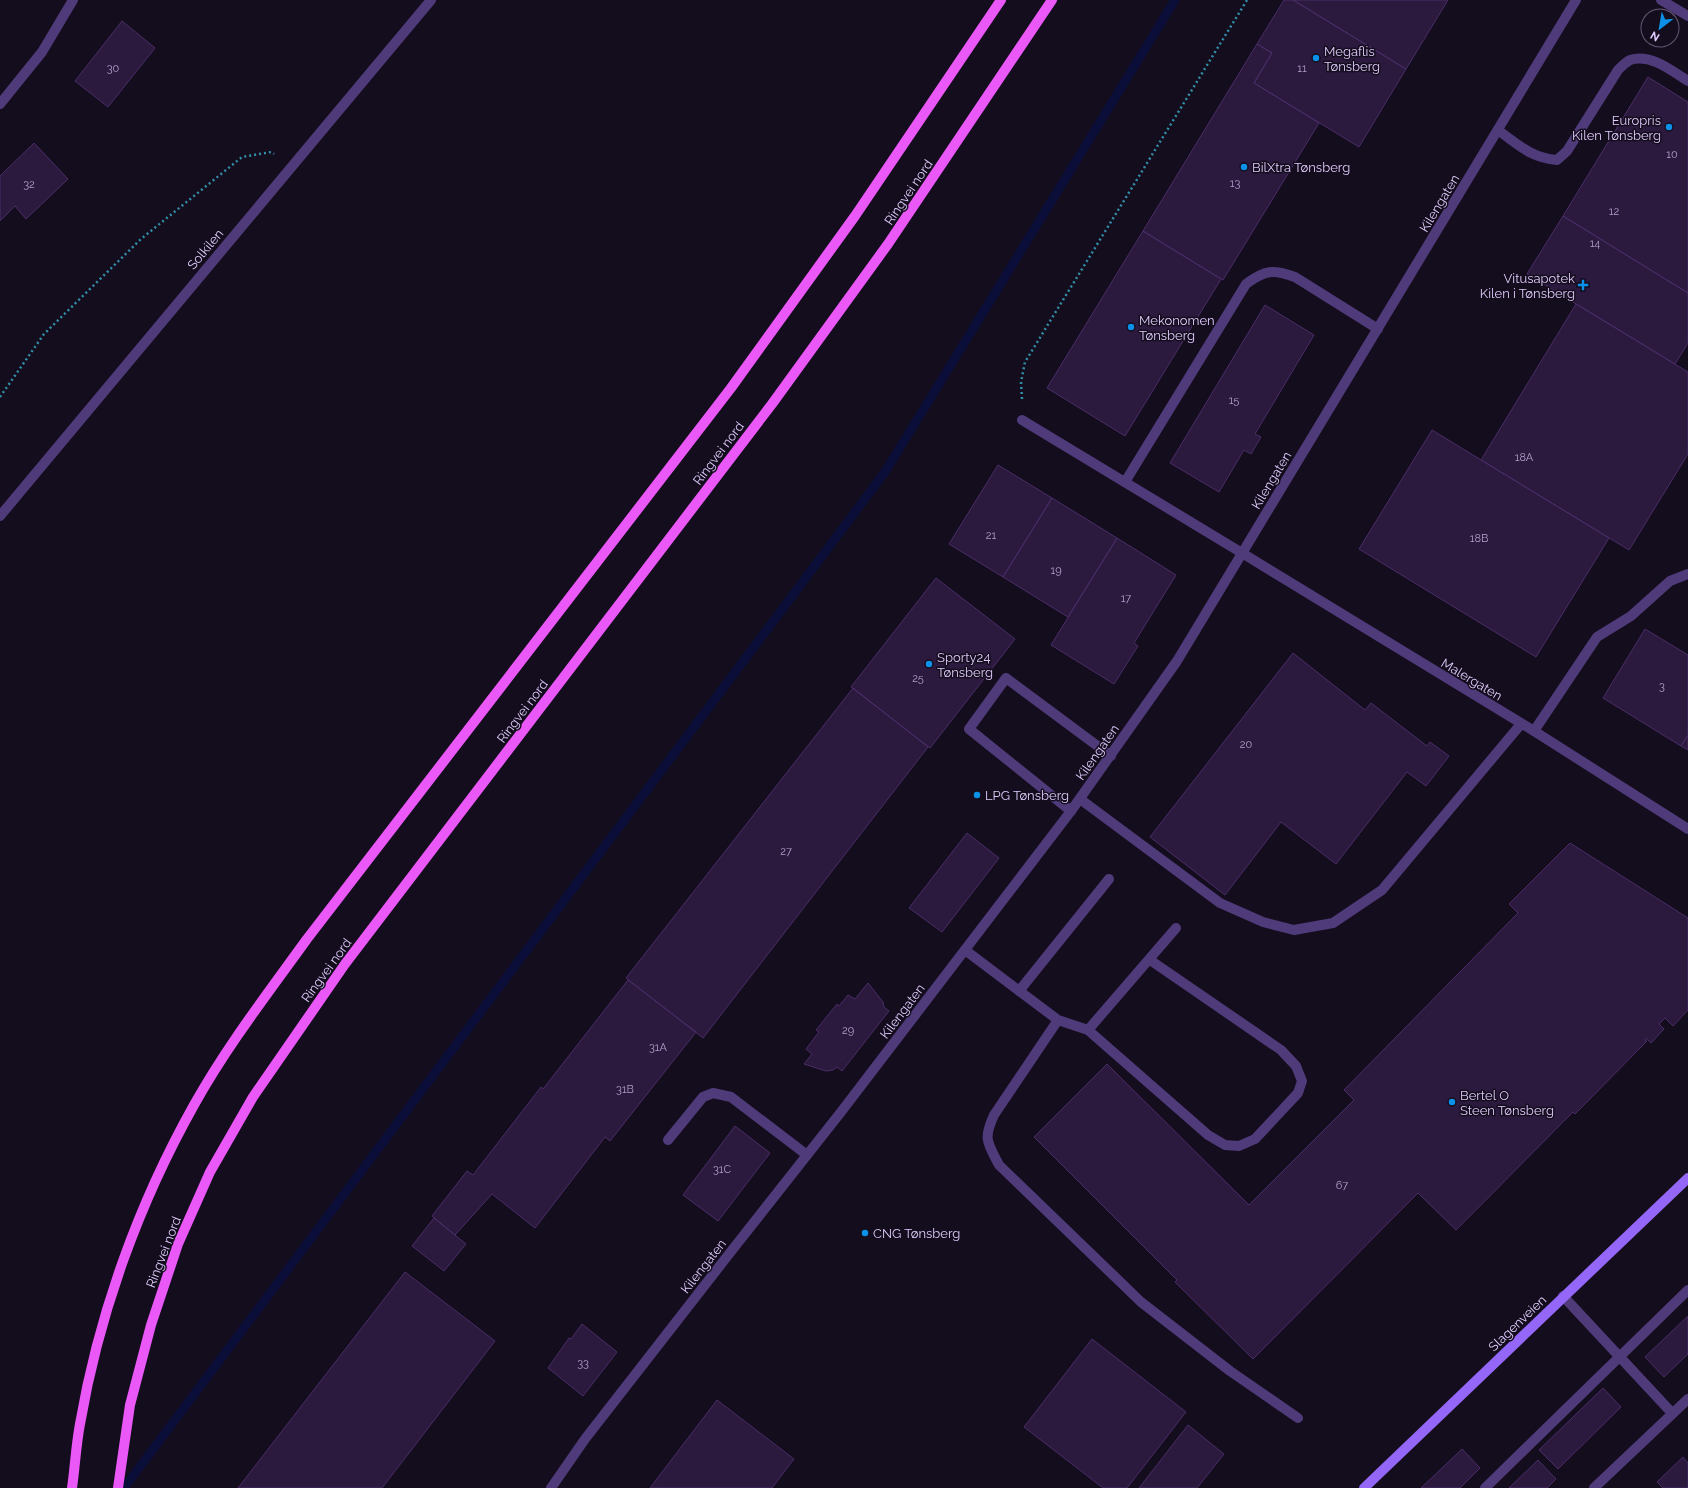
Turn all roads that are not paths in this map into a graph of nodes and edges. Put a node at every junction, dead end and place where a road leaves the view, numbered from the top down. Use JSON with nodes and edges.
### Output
{"nodes":[{"id":1,"x":73,"y":0,"type":"edge"},
{"id":2,"x":431,"y":0,"type":"edge"},
{"id":3,"x":1001,"y":0,"type":"edge"},
{"id":4,"x":1052,"y":0,"type":"edge"},
{"id":5,"x":1576,"y":0,"type":"edge"},
{"id":6,"x":1660,"y":0,"type":"edge"},
{"id":7,"x":1688,"y":16,"type":"edge"},
{"id":8,"x":1688,"y":81,"type":"edge"},
{"id":9,"x":0,"y":104,"type":"edge"},
{"id":10,"x":1499,"y":131,"type":"junction"},
{"id":11,"x":1378,"y":329,"type":"junction"},
{"id":12,"x":1022,"y":420,"type":"road end"},
{"id":13,"x":1125,"y":482,"type":"junction"},
{"id":14,"x":0,"y":516,"type":"edge"},
{"id":15,"x":1242,"y":553,"type":"junction"},
{"id":16,"x":1688,"y":574,"type":"edge"},
{"id":17,"x":1521,"y":724,"type":"junction"},
{"id":18,"x":1534,"y":731,"type":"junction"},
{"id":19,"x":1111,"y":756,"type":"junction"},
{"id":20,"x":1080,"y":799,"type":"junction"},
{"id":21,"x":1071,"y":811,"type":"junction"},
{"id":22,"x":1688,"y":829,"type":"edge"},
{"id":23,"x":1109,"y":879,"type":"dead end"},
{"id":24,"x":1176,"y":928,"type":"dead end"},
{"id":25,"x":965,"y":950,"type":"junction"},
{"id":26,"x":1150,"y":960,"type":"junction"},
{"id":27,"x":1019,"y":991,"type":"junction"},
{"id":28,"x":1058,"y":1020,"type":"junction"},
{"id":29,"x":1088,"y":1030,"type":"junction"},
{"id":30,"x":668,"y":1140,"type":"dead end"},
{"id":31,"x":807,"y":1155,"type":"junction"},
{"id":32,"x":1688,"y":1178,"type":"edge"},
{"id":33,"x":1688,"y":1290,"type":"edge"},
{"id":34,"x":1563,"y":1296,"type":"junction"},
{"id":35,"x":1618,"y":1357,"type":"junction"},
{"id":36,"x":1688,"y":1398,"type":"edge"},
{"id":37,"x":1672,"y":1413,"type":"junction"},
{"id":38,"x":1298,"y":1418,"type":"dead end"},
{"id":39,"x":72,"y":1488,"type":"edge"},
{"id":40,"x":118,"y":1488,"type":"edge"},
{"id":41,"x":551,"y":1488,"type":"edge"},
{"id":42,"x":1364,"y":1488,"type":"edge"},
{"id":43,"x":1485,"y":1488,"type":"edge"},
{"id":44,"x":1594,"y":1488,"type":"edge"}],
"edges":[{"from":1,"to":9,"type":"street"},
{"from":2,"to":14,"type":"street","name":"Solkilen"},
{"from":3,"to":39,"type":"main road"},
{"from":4,"to":40,"type":"main road","name":"Ringvei nord"},
{"from":5,"to":10,"type":"street","name":"Kilengaten"},
{"from":6,"to":7,"type":"street"},
{"from":8,"to":10,"type":"street"},
{"from":10,"to":11,"type":"street","name":"Kilengaten"},
{"from":11,"to":13,"type":"street"},
{"from":11,"to":15,"type":"street","name":"Kilengaten"},
{"from":12,"to":13,"type":"street","name":"Malergaten"},
{"from":13,"to":15,"type":"street","name":"Malergaten"},
{"from":15,"to":17,"type":"street","name":"Malergaten"},
{"from":15,"to":19,"type":"street","name":"Kilengaten"},
{"from":16,"to":18,"type":"street"},
{"from":17,"to":18,"type":"street","name":"Malergaten"},
{"from":17,"to":20,"type":"street"},
{"from":18,"to":22,"type":"street","name":"Malergaten"},
{"from":19,"to":20,"type":"street","name":"Kilengaten"},
{"from":19,"to":21,"type":"street"},
{"from":20,"to":21,"type":"street","name":"Kilengaten"},
{"from":21,"to":25,"type":"street","name":"Kilengaten"},
{"from":23,"to":27,"type":"street"},
{"from":24,"to":26,"type":"street"},
{"from":25,"to":27,"type":"street"},
{"from":25,"to":31,"type":"street","name":"Kilengaten"},
{"from":26,"to":29,"type":"street"},
{"from":26,"to":29,"type":"street"},
{"from":27,"to":28,"type":"street"},
{"from":28,"to":29,"type":"street"},
{"from":28,"to":38,"type":"street"},
{"from":30,"to":31,"type":"street"},
{"from":31,"to":41,"type":"street","name":"Kilengaten"},
{"from":32,"to":34,"type":"main road","name":"Slagenveien"},
{"from":33,"to":35,"type":"street"},
{"from":34,"to":35,"type":"street"},
{"from":34,"to":42,"type":"main road","name":"Slagenveien"},
{"from":35,"to":37,"type":"street"},
{"from":35,"to":43,"type":"street"},
{"from":36,"to":37,"type":"street"},
{"from":37,"to":44,"type":"street"}]}
